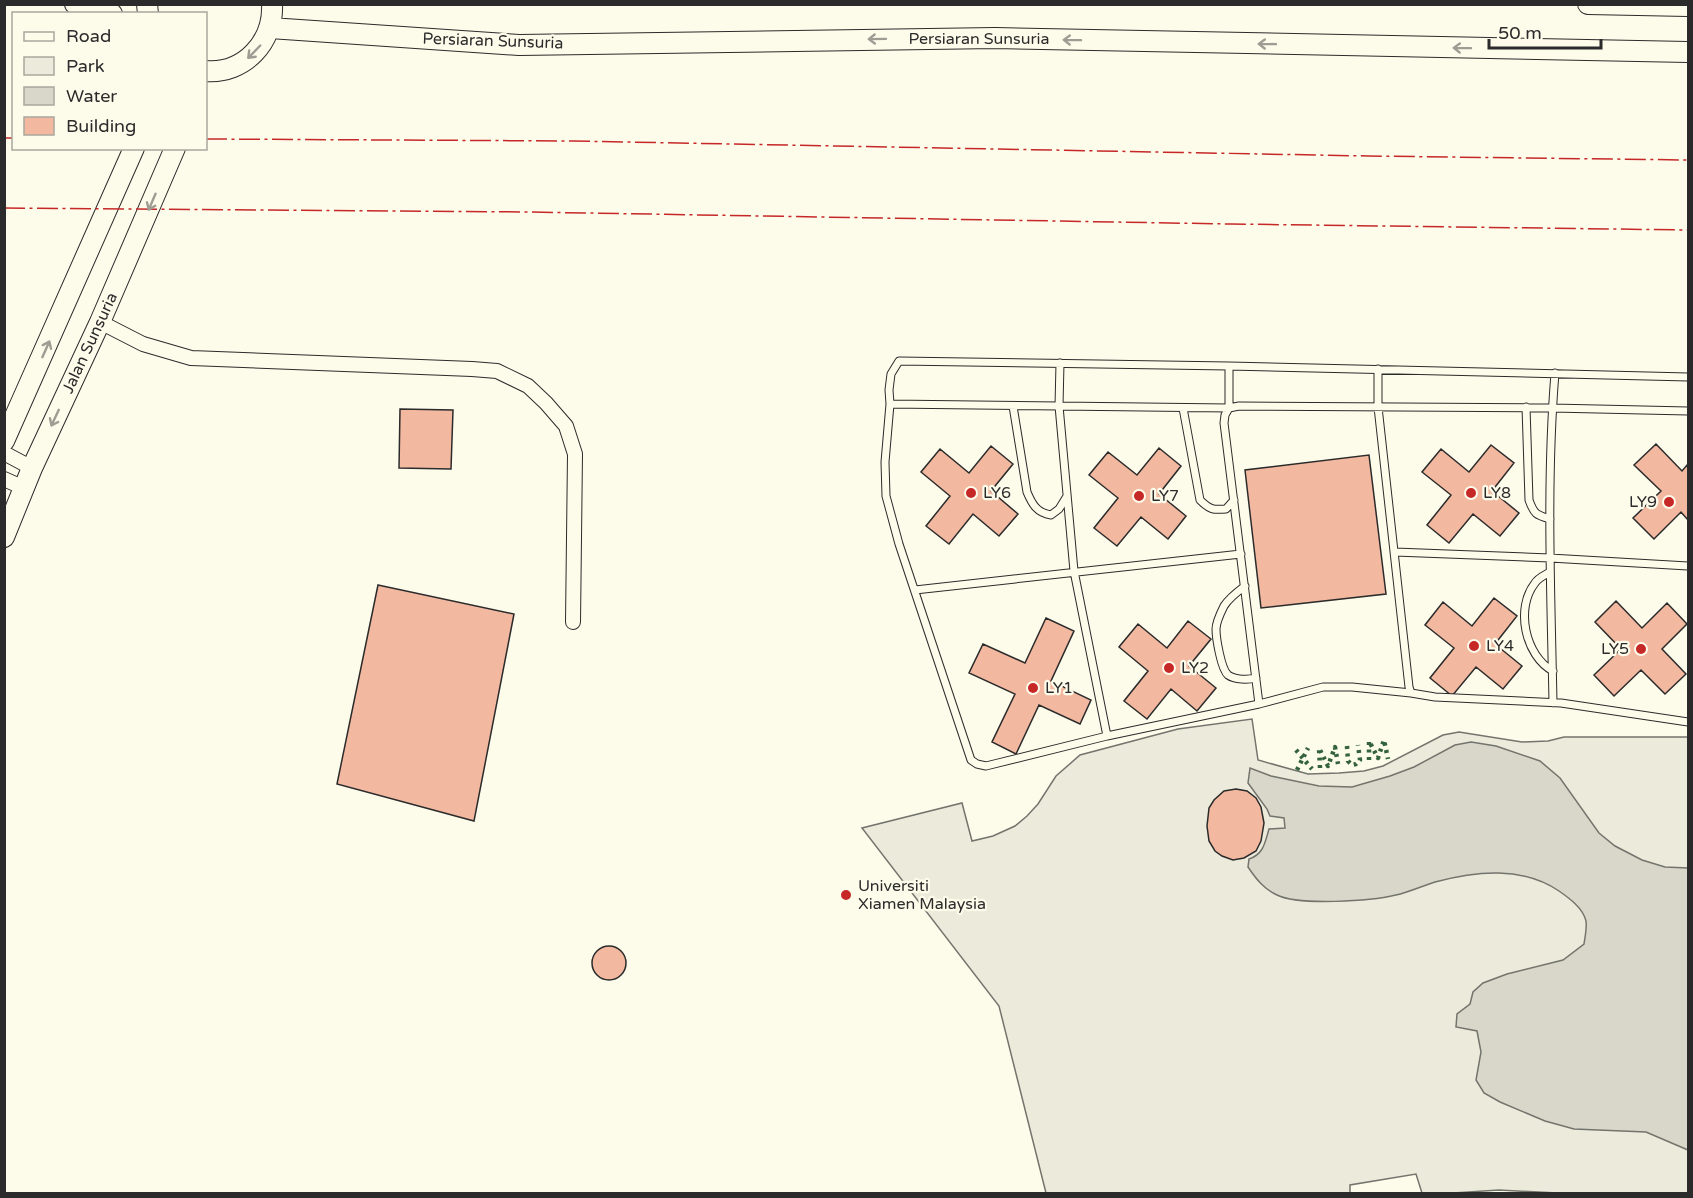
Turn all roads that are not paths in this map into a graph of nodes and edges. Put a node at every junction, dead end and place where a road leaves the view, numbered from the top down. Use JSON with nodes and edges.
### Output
{"nodes":[{"id":1,"x":75,"y":4,"type":"edge"},
{"id":2,"x":272,"y":4,"type":"edge"},
{"id":3,"x":1588,"y":4,"type":"edge"},
{"id":4,"x":1689,"y":6,"type":"edge"},
{"id":5,"x":105,"y":12,"type":"edge"},
{"id":6,"x":270,"y":28,"type":"junction"},
{"id":7,"x":1689,"y":52,"type":"edge"},
{"id":8,"x":207,"y":74,"type":"edge"},
{"id":9,"x":133,"y":150,"type":"edge"},
{"id":10,"x":174,"y":150,"type":"edge"},
{"id":11,"x":100,"y":322,"type":"junction"},
{"id":12,"x":1060,"y":363,"type":"junction"},
{"id":13,"x":1229,"y":366,"type":"junction"},
{"id":14,"x":1378,"y":369,"type":"junction"},
{"id":15,"x":1555,"y":373,"type":"junction"},
{"id":16,"x":1689,"y":377,"type":"edge"},
{"id":17,"x":890,"y":404,"type":"junction"},
{"id":18,"x":1012,"y":406,"type":"junction"},
{"id":19,"x":1059,"y":406,"type":"junction"},
{"id":20,"x":1378,"y":407,"type":"junction"},
{"id":21,"x":1526,"y":407,"type":"junction"},
{"id":22,"x":1183,"y":408,"type":"junction"},
{"id":23,"x":1229,"y":408,"type":"junction"},
{"id":24,"x":1552,"y":408,"type":"junction"},
{"id":25,"x":1689,"y":411,"type":"edge"},
{"id":26,"x":4,"y":441,"type":"edge"},
{"id":27,"x":4,"y":453,"type":"edge"},
{"id":28,"x":32,"y":468,"type":"junction"},
{"id":29,"x":4,"y":479,"type":"edge"},
{"id":30,"x":24,"y":488,"type":"junction"},
{"id":31,"x":1067,"y":496,"type":"junction"},
{"id":32,"x":1234,"y":500,"type":"junction"},
{"id":33,"x":1550,"y":519,"type":"junction"},
{"id":34,"x":4,"y":537,"type":"edge"},
{"id":35,"x":1395,"y":552,"type":"junction"},
{"id":36,"x":1241,"y":554,"type":"junction"},
{"id":37,"x":1550,"y":558,"type":"junction"},
{"id":38,"x":1689,"y":566,"type":"edge"},
{"id":39,"x":1074,"y":571,"type":"junction"},
{"id":40,"x":1550,"y":572,"type":"junction"},
{"id":41,"x":1245,"y":586,"type":"junction"},
{"id":42,"x":915,"y":590,"type":"junction"},
{"id":43,"x":573,"y":622,"type":"dead end"},
{"id":44,"x":1553,"y":671,"type":"junction"},
{"id":45,"x":1256,"y":678,"type":"junction"},
{"id":46,"x":1411,"y":693,"type":"junction"},
{"id":47,"x":1553,"y":703,"type":"junction"},
{"id":48,"x":1259,"y":704,"type":"junction"},
{"id":49,"x":1689,"y":722,"type":"edge"},
{"id":50,"x":1107,"y":736,"type":"junction"}],
"edges":[{"from":1,"to":5,"type":"street"},
{"from":2,"to":6,"type":"street"},
{"from":3,"to":4,"type":"street"},
{"from":7,"to":6,"type":"street","name":"Persiaran Sunsuria","one_way":true},
{"from":6,"to":8,"type":"street","one_way":true},
{"from":26,"to":9,"type":"street","one_way":true},
{"from":10,"to":11,"type":"street","name":"Jalan Sunsuria","one_way":true},
{"from":11,"to":28,"type":"street","name":"Jalan Sunsuria","one_way":true},
{"from":11,"to":43,"type":"street"},
{"from":12,"to":13,"type":"lane"},
{"from":12,"to":17,"type":"lane"},
{"from":12,"to":19,"type":"lane"},
{"from":13,"to":14,"type":"lane"},
{"from":13,"to":23,"type":"lane"},
{"from":14,"to":15,"type":"lane"},
{"from":14,"to":20,"type":"lane"},
{"from":15,"to":16,"type":"lane"},
{"from":15,"to":24,"type":"lane"},
{"from":17,"to":18,"type":"lane"},
{"from":17,"to":42,"type":"lane"},
{"from":18,"to":19,"type":"lane"},
{"from":18,"to":31,"type":"lane"},
{"from":19,"to":22,"type":"lane"},
{"from":19,"to":31,"type":"lane"},
{"from":20,"to":21,"type":"lane"},
{"from":20,"to":23,"type":"lane"},
{"from":20,"to":35,"type":"lane"},
{"from":21,"to":24,"type":"lane"},
{"from":21,"to":33,"type":"lane"},
{"from":22,"to":23,"type":"lane"},
{"from":22,"to":32,"type":"lane"},
{"from":23,"to":32,"type":"lane"},
{"from":24,"to":25,"type":"lane"},
{"from":24,"to":33,"type":"lane"},
{"from":27,"to":28,"type":"street"},
{"from":28,"to":30,"type":"street","name":"Jalan Sunsuria"},
{"from":29,"to":30,"type":"street"},
{"from":30,"to":34,"type":"street","name":"Jalan Sunsuria"},
{"from":31,"to":39,"type":"lane"},
{"from":32,"to":36,"type":"lane"},
{"from":33,"to":37,"type":"lane"},
{"from":35,"to":37,"type":"lane"},
{"from":35,"to":46,"type":"lane"},
{"from":36,"to":39,"type":"lane"},
{"from":36,"to":41,"type":"lane"},
{"from":37,"to":38,"type":"lane"},
{"from":37,"to":40,"type":"lane"},
{"from":39,"to":42,"type":"lane"},
{"from":39,"to":50,"type":"lane"},
{"from":40,"to":44,"type":"lane"},
{"from":40,"to":44,"type":"lane"},
{"from":41,"to":45,"type":"lane"},
{"from":41,"to":45,"type":"lane"},
{"from":42,"to":50,"type":"lane"},
{"from":44,"to":47,"type":"lane"},
{"from":45,"to":48,"type":"lane"},
{"from":46,"to":47,"type":"lane"},
{"from":46,"to":48,"type":"lane"},
{"from":47,"to":49,"type":"lane"},
{"from":48,"to":50,"type":"lane"}]}
